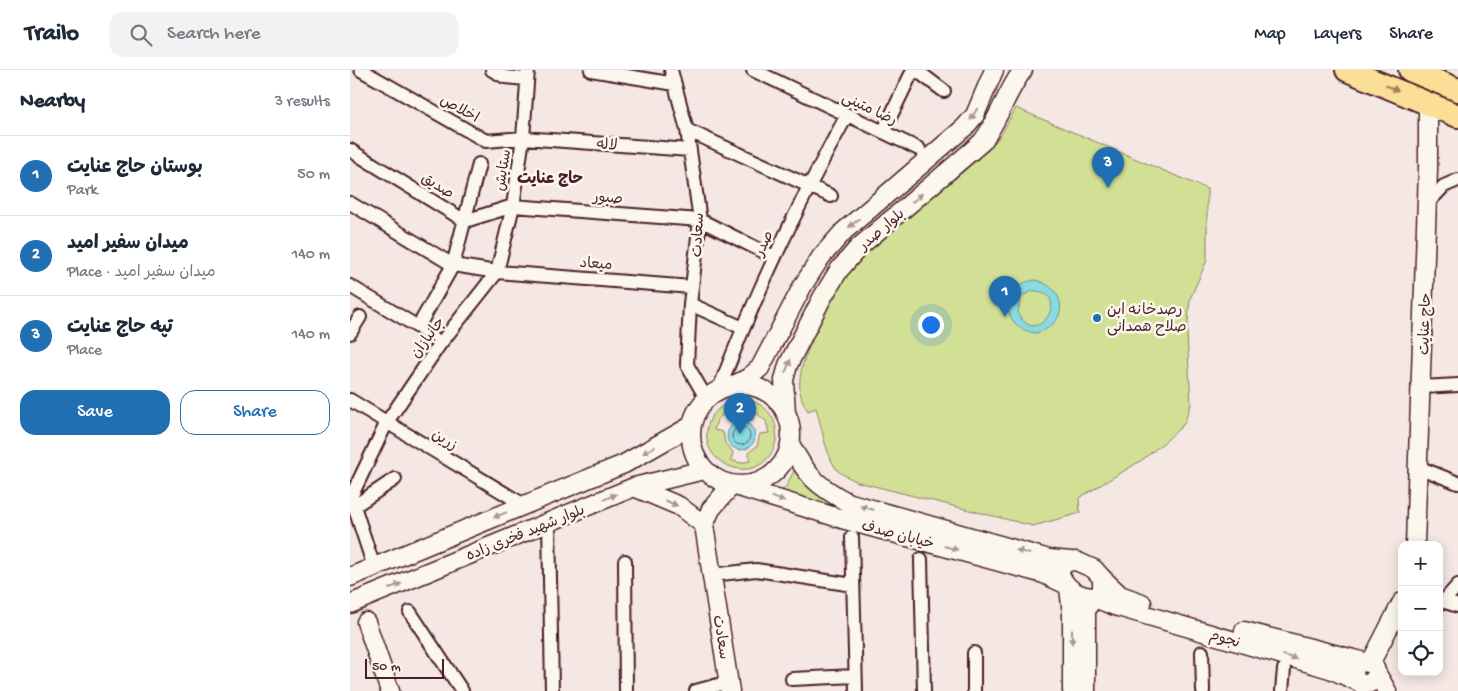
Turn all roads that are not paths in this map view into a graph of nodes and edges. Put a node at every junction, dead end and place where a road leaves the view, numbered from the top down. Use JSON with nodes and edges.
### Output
{"nodes":[{"id":1,"x":361,"y":70,"type":"edge"},
{"id":2,"x":492,"y":70,"type":"edge"},
{"id":3,"x":591,"y":70,"type":"edge"},
{"id":4,"x":671,"y":70,"type":"edge"},
{"id":5,"x":753,"y":70,"type":"edge"},
{"id":6,"x":915,"y":70,"type":"edge"},
{"id":7,"x":1347,"y":70,"type":"edge"},
{"id":8,"x":1410,"y":70,"type":"edge"},
{"id":9,"x":994,"y":71,"type":"edge"},
{"id":10,"x":1019,"y":74,"type":"edge"},
{"id":11,"x":527,"y":75,"type":"edge"},
{"id":12,"x":675,"y":84,"type":"junction"},
{"id":13,"x":1458,"y":90,"type":"edge"},
{"id":14,"x":944,"y":91,"type":"dead end"},
{"id":15,"x":1428,"y":103,"type":"junction"},
{"id":16,"x":846,"y":115,"type":"junction"},
{"id":17,"x":1458,"y":116,"type":"edge"},
{"id":18,"x":688,"y":130,"type":"junction"},
{"id":19,"x":883,"y":132,"type":"junction"},
{"id":20,"x":523,"y":138,"type":"junction"},
{"id":21,"x":919,"y":149,"type":"dead end"},
{"id":22,"x":350,"y":150,"type":"edge"},
{"id":23,"x":690,"y":150,"type":"junction"},
{"id":24,"x":479,"y":164,"type":"dead end"},
{"id":25,"x":1458,"y":180,"type":"edge"},
{"id":26,"x":808,"y":186,"type":"junction"},
{"id":27,"x":831,"y":196,"type":"dead end"},
{"id":28,"x":350,"y":203,"type":"edge"},
{"id":29,"x":1427,"y":204,"type":"junction"},
{"id":30,"x":513,"y":206,"type":"junction"},
{"id":31,"x":700,"y":220,"type":"junction"},
{"id":32,"x":466,"y":221,"type":"junction"},
{"id":33,"x":774,"y":258,"type":"junction"},
{"id":34,"x":453,"y":265,"type":"junction"},
{"id":35,"x":497,"y":272,"type":"junction"},
{"id":36,"x":350,"y":286,"type":"edge"},
{"id":37,"x":692,"y":287,"type":"junction"},
{"id":38,"x":690,"y":304,"type":"junction"},
{"id":39,"x":360,"y":317,"type":"dead end"},
{"id":40,"x":418,"y":327,"type":"junction"},
{"id":41,"x":743,"y":328,"type":"junction"},
{"id":42,"x":350,"y":333,"type":"edge"},
{"id":43,"x":440,"y":344,"type":"junction"},
{"id":44,"x":1458,"y":385,"type":"edge"},
{"id":45,"x":1422,"y":387,"type":"junction"},
{"id":46,"x":719,"y":391,"type":"junction"},
{"id":47,"x":352,"y":404,"type":"edge"},
{"id":48,"x":786,"y":414,"type":"junction"},
{"id":49,"x":387,"y":422,"type":"junction"},
{"id":50,"x":691,"y":426,"type":"junction"},
{"id":51,"x":790,"y":444,"type":"junction"},
{"id":52,"x":1418,"y":467,"type":"junction"},
{"id":53,"x":704,"y":470,"type":"junction"},
{"id":54,"x":395,"y":479,"type":"dead end"},
{"id":55,"x":1458,"y":483,"type":"edge"},
{"id":56,"x":732,"y":485,"type":"junction"},
{"id":57,"x":634,"y":487,"type":"junction"},
{"id":58,"x":524,"y":505,"type":"junction"},
{"id":59,"x":353,"y":506,"type":"junction"},
{"id":60,"x":549,"y":522,"type":"junction"},
{"id":61,"x":704,"y":525,"type":"junction"},
{"id":62,"x":852,"y":537,"type":"dead end"},
{"id":63,"x":1415,"y":541,"type":"edge"},
{"id":64,"x":921,"y":559,"type":"dead end"},
{"id":65,"x":625,"y":561,"type":"dead end"},
{"id":66,"x":1071,"y":561,"type":"junction"},
{"id":67,"x":374,"y":567,"type":"junction"},
{"id":68,"x":712,"y":575,"type":"junction"},
{"id":69,"x":350,"y":577,"type":"edge"},
{"id":70,"x":1102,"y":578,"type":"junction"},
{"id":71,"x":853,"y":585,"type":"junction"},
{"id":72,"x":1458,"y":585,"type":"edge"},
{"id":73,"x":1067,"y":586,"type":"junction"},
{"id":74,"x":1092,"y":597,"type":"junction"},
{"id":75,"x":1443,"y":599,"type":"edge"},
{"id":76,"x":1443,"y":600,"type":"edge"},
{"id":77,"x":350,"y":604,"type":"edge"},
{"id":78,"x":1458,"y":606,"type":"edge"},
{"id":79,"x":1398,"y":610,"type":"edge"},
{"id":80,"x":410,"y":612,"type":"dead end"},
{"id":81,"x":366,"y":622,"type":"dead end"},
{"id":82,"x":1202,"y":652,"type":"dead end"},
{"id":83,"x":974,"y":653,"type":"dead end"},
{"id":84,"x":1370,"y":666,"type":"junction"},
{"id":85,"x":1284,"y":669,"type":"dead end"},
{"id":86,"x":855,"y":676,"type":"junction"},
{"id":87,"x":792,"y":679,"type":"dead end"},
{"id":88,"x":1361,"y":686,"type":"edge"},
{"id":89,"x":729,"y":687,"type":"edge"},
{"id":90,"x":390,"y":691,"type":"edge"},
{"id":91,"x":462,"y":691,"type":"edge"},
{"id":92,"x":552,"y":691,"type":"edge"},
{"id":93,"x":626,"y":691,"type":"edge"},
{"id":94,"x":696,"y":691,"type":"edge"},
{"id":95,"x":856,"y":691,"type":"edge"},
{"id":96,"x":924,"y":691,"type":"edge"},
{"id":97,"x":974,"y":691,"type":"edge"},
{"id":98,"x":1072,"y":691,"type":"edge"},
{"id":99,"x":1086,"y":691,"type":"edge"},
{"id":100,"x":1203,"y":691,"type":"edge"},
{"id":101,"x":1282,"y":691,"type":"edge"},
{"id":102,"x":1387,"y":691,"type":"edge"}],
"edges":[{"from":1,"to":20,"type":"street","name":"اخلاص"},
{"from":2,"to":11,"type":"street"},
{"from":3,"to":12,"type":"street"},
{"from":4,"to":12,"type":"street","name":"سعادت"},
{"from":5,"to":16,"type":"street","name":"رضا متینی"},
{"from":6,"to":14,"type":"street"},
{"from":6,"to":19,"type":"street"},
{"from":7,"to":15,"type":"highway","one_way":true},
{"from":8,"to":13,"type":"highway"},
{"from":9,"to":46,"type":"main road","name":"بلوار صدر","one_way":true},
{"from":48,"to":10,"type":"main road","name":"بلوار صدر","one_way":true},
{"from":11,"to":20,"type":"street","name":"ستایش"},
{"from":12,"to":18,"type":"street","name":"سعادت"},
{"from":15,"to":17,"type":"highway"},
{"from":15,"to":29,"type":"main road","name":"حاج عنایت"},
{"from":16,"to":19,"type":"street","name":"رضا متینی"},
{"from":16,"to":26,"type":"street","name":"صدر"},
{"from":18,"to":23,"type":"street","name":"سعادت"},
{"from":18,"to":26,"type":"street"},
{"from":19,"to":21,"type":"street","name":"رضا متینی"},
{"from":20,"to":23,"type":"street","name":"لاله"},
{"from":20,"to":30,"type":"street","name":"ستایش"},
{"from":22,"to":32,"type":"street","name":"صدیق"},
{"from":23,"to":31,"type":"street","name":"سعادت"},
{"from":24,"to":32,"type":"street"},
{"from":25,"to":29,"type":"street"},
{"from":26,"to":27,"type":"street"},
{"from":26,"to":33,"type":"street","name":"صدر"},
{"from":28,"to":34,"type":"street"},
{"from":29,"to":45,"type":"main road","name":"حاج عنایت"},
{"from":30,"to":31,"type":"street","name":"صبور"},
{"from":30,"to":32,"type":"street"},
{"from":30,"to":35,"type":"street","name":"ستایش"},
{"from":31,"to":33,"type":"street"},
{"from":31,"to":37,"type":"street","name":"سعادت"},
{"from":32,"to":34,"type":"street"},
{"from":33,"to":41,"type":"street","name":"صدر"},
{"from":34,"to":35,"type":"street","name":"میعاد"},
{"from":34,"to":40,"type":"street"},
{"from":35,"to":37,"type":"street","name":"میعاد"},
{"from":35,"to":43,"type":"street","name":"جانبازان"},
{"from":36,"to":40,"type":"street"},
{"from":37,"to":38,"type":"street","name":"سعادت"},
{"from":38,"to":41,"type":"street"},
{"from":38,"to":46,"type":"street","name":"سعادت"},
{"from":39,"to":42,"type":"street"},
{"from":40,"to":43,"type":"street"},
{"from":41,"to":46,"type":"street","name":"صدر"},
{"from":43,"to":49,"type":"street","name":"جانبازان"},
{"from":44,"to":45,"type":"street"},
{"from":45,"to":52,"type":"main road","name":"حاج عنایت"},
{"from":46,"to":48,"type":"main road"},
{"from":46,"to":50,"type":"main road"},
{"from":47,"to":49,"type":"street","name":"زرین"},
{"from":48,"to":51,"type":"main road"},
{"from":49,"to":58,"type":"street","name":"زرین"},
{"from":49,"to":59,"type":"street","name":"جانبازان"},
{"from":50,"to":53,"type":"main road"},
{"from":50,"to":58,"type":"main road","name":"بلوار شهید فخری زاده","one_way":true},
{"from":51,"to":56,"type":"main road"},
{"from":66,"to":51,"type":"main road","name":"خیابان صدف","one_way":true},
{"from":52,"to":55,"type":"street"},
{"from":52,"to":63,"type":"main road","name":"حاج عنایت"},
{"from":53,"to":56,"type":"main road"},
{"from":53,"to":57,"type":"main road","name":"بلوار شهید فخری زاده"},
{"from":54,"to":59,"type":"street"},
{"from":56,"to":61,"type":"main road"},
{"from":56,"to":73,"type":"main road","name":"خیابان صدف","one_way":true},
{"from":60,"to":57,"type":"main road","name":"بلوار شهید فخری زاده","one_way":true},
{"from":57,"to":61,"type":"main road","one_way":true},
{"from":58,"to":67,"type":"main road","name":"بلوار شهید فخری زاده","one_way":true},
{"from":59,"to":67,"type":"street"},
{"from":77,"to":60,"type":"main road","name":"بلوار شهید فخری زاده","one_way":true},
{"from":60,"to":92,"type":"street"},
{"from":61,"to":68,"type":"main road","name":"سعادت"},
{"from":62,"to":71,"type":"street"},
{"from":64,"to":96,"type":"street"},
{"from":65,"to":93,"type":"street"},
{"from":66,"to":70,"type":"main road"},
{"from":66,"to":73,"type":"main road"},
{"from":67,"to":69,"type":"main road","name":"بلوار شهید فخری زاده"},
{"from":68,"to":71,"type":"street"},
{"from":68,"to":89,"type":"main road","name":"سعادت"},
{"from":70,"to":74,"type":"main road"},
{"from":70,"to":84,"type":"main road","name":"نجوم"},
{"from":71,"to":86,"type":"street"},
{"from":72,"to":75,"type":"street"},
{"from":73,"to":74,"type":"main road"},
{"from":73,"to":98,"type":"main road","one_way":true},
{"from":74,"to":88,"type":"main road","name":"نجوم","one_way":true},
{"from":74,"to":99,"type":"main road"},
{"from":76,"to":78,"type":"street"},
{"from":79,"to":84,"type":"main road"},
{"from":80,"to":91,"type":"street"},
{"from":81,"to":90,"type":"main road"},
{"from":82,"to":100,"type":"street"},
{"from":83,"to":97,"type":"street"},
{"from":84,"to":88,"type":"main road"},
{"from":84,"to":102,"type":"main road"},
{"from":85,"to":101,"type":"street"},
{"from":86,"to":87,"type":"street"},
{"from":86,"to":95,"type":"street"},
{"from":89,"to":94,"type":"street"}]}
